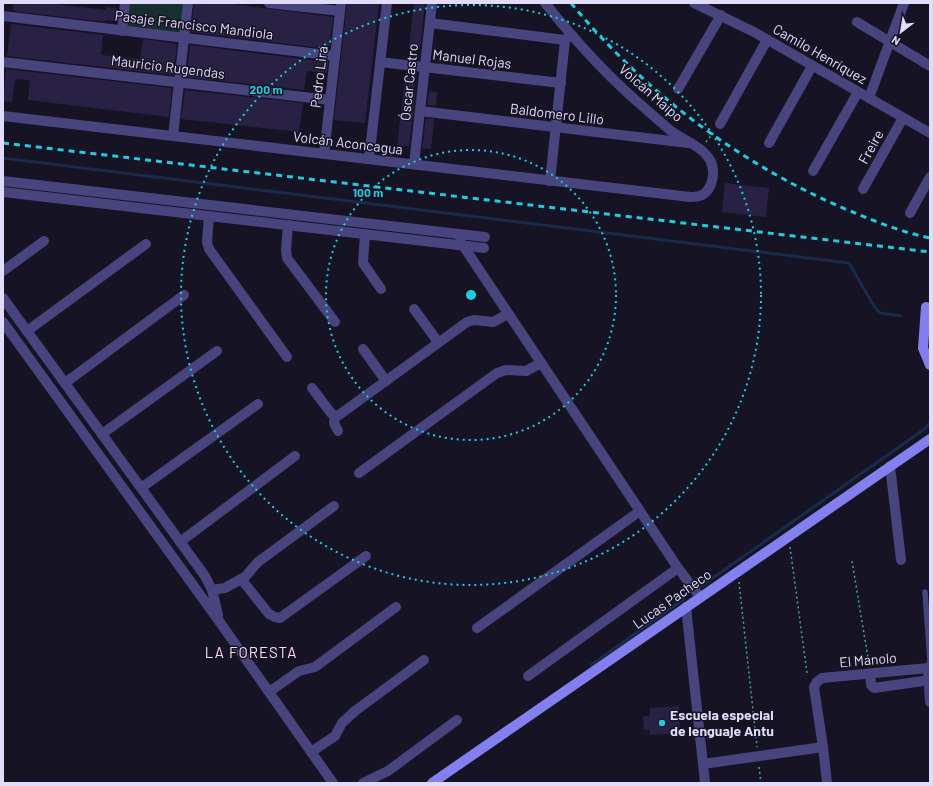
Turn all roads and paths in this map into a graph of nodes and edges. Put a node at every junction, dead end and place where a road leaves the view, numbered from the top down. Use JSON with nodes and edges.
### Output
{"nodes":[{"id":1,"x":125,"y":3,"type":"edge"},
{"id":2,"x":188,"y":3,"type":"edge"},
{"id":3,"x":269,"y":3,"type":"edge"},
{"id":4,"x":387,"y":3,"type":"edge"},
{"id":5,"x":432,"y":3,"type":"edge"},
{"id":6,"x":545,"y":3,"type":"edge"},
{"id":7,"x":694,"y":3,"type":"edge"},
{"id":8,"x":904,"y":3,"type":"edge"},
{"id":9,"x":341,"y":7,"type":"edge"},
{"id":10,"x":3,"y":16,"type":"edge"},
{"id":11,"x":721,"y":16,"type":"junction"},
{"id":12,"x":857,"y":22,"type":"dead end"},
{"id":13,"x":430,"y":23,"type":"junction"},
{"id":14,"x":122,"y":31,"type":"junction"},
{"id":15,"x":568,"y":37,"type":"junction"},
{"id":16,"x":184,"y":38,"type":"junction"},
{"id":17,"x":768,"y":40,"type":"junction"},
{"id":18,"x":890,"y":42,"type":"junction"},
{"id":19,"x":335,"y":56,"type":"junction"},
{"id":20,"x":3,"y":62,"type":"edge"},
{"id":21,"x":380,"y":62,"type":"junction"},
{"id":22,"x":812,"y":66,"type":"junction"},
{"id":23,"x":930,"y":66,"type":"edge"},
{"id":24,"x":425,"y":67,"type":"junction"},
{"id":25,"x":179,"y":83,"type":"junction"},
{"id":26,"x":561,"y":83,"type":"junction"},
{"id":27,"x":678,"y":89,"type":"dead end"},
{"id":28,"x":858,"y":92,"type":"junction"},
{"id":29,"x":869,"y":98,"type":"junction"},
{"id":30,"x":330,"y":100,"type":"junction"},
{"id":31,"x":420,"y":111,"type":"junction"},
{"id":32,"x":3,"y":116,"type":"edge"},
{"id":33,"x":903,"y":118,"type":"junction"},
{"id":34,"x":720,"y":124,"type":"joint"},
{"id":35,"x":556,"y":128,"type":"junction"},
{"id":36,"x":930,"y":133,"type":"edge"},
{"id":37,"x":173,"y":136,"type":"junction"},
{"id":38,"x":768,"y":143,"type":"dead end"},
{"id":39,"x":691,"y":144,"type":"junction"},
{"id":40,"x":324,"y":154,"type":"junction"},
{"id":41,"x":369,"y":159,"type":"junction"},
{"id":42,"x":414,"y":164,"type":"junction"},
{"id":43,"x":813,"y":171,"type":"dead end"},
{"id":44,"x":930,"y":177,"type":"edge"},
{"id":45,"x":3,"y":181,"type":"edge"},
{"id":46,"x":550,"y":181,"type":"junction"},
{"id":47,"x":863,"y":189,"type":"dead end"},
{"id":48,"x":3,"y":192,"type":"edge"},
{"id":49,"x":690,"y":197,"type":"joint"},
{"id":50,"x":910,"y":213,"type":"dead end"},
{"id":51,"x":209,"y":216,"type":"junction"},
{"id":52,"x":288,"y":225,"type":"junction"},
{"id":53,"x":365,"y":234,"type":"junction"},
{"id":54,"x":457,"y":234,"type":"junction"},
{"id":55,"x":485,"y":237,"type":"dead end"},
{"id":56,"x":44,"y":241,"type":"dead end"},
{"id":57,"x":146,"y":244,"type":"dead end"},
{"id":58,"x":462,"y":245,"type":"junction"},
{"id":59,"x":484,"y":248,"type":"dead end"},
{"id":60,"x":3,"y":271,"type":"edge"},
{"id":61,"x":381,"y":289,"type":"dead end"},
{"id":62,"x":184,"y":295,"type":"dead end"},
{"id":63,"x":3,"y":298,"type":"edge"},
{"id":64,"x":928,"y":307,"type":"edge"},
{"id":65,"x":414,"y":309,"type":"dead end"},
{"id":66,"x":508,"y":314,"type":"junction"},
{"id":67,"x":3,"y":322,"type":"edge"},
{"id":68,"x":335,"y":322,"type":"dead end"},
{"id":69,"x":27,"y":331,"type":"junction"},
{"id":70,"x":438,"y":342,"type":"junction"},
{"id":71,"x":363,"y":349,"type":"dead end"},
{"id":72,"x":217,"y":351,"type":"dead end"},
{"id":73,"x":287,"y":357,"type":"dead end"},
{"id":74,"x":541,"y":363,"type":"junction"},
{"id":75,"x":930,"y":365,"type":"edge"},
{"id":76,"x":386,"y":381,"type":"junction"},
{"id":77,"x":65,"y":383,"type":"junction"},
{"id":78,"x":312,"y":388,"type":"dead end"},
{"id":79,"x":258,"y":404,"type":"dead end"},
{"id":80,"x":335,"y":416,"type":"junction"},
{"id":81,"x":338,"y":431,"type":"dead end"},
{"id":82,"x":102,"y":434,"type":"junction"},
{"id":83,"x":930,"y":439,"type":"edge"},
{"id":84,"x":295,"y":456,"type":"dead end"},
{"id":85,"x":890,"y":466,"type":"junction"},
{"id":86,"x":360,"y":473,"type":"dead end"},
{"id":87,"x":141,"y":488,"type":"junction"},
{"id":88,"x":334,"y":506,"type":"dead end"},
{"id":89,"x":640,"y":511,"type":"junction"},
{"id":90,"x":789,"y":536,"type":"junction"},
{"id":91,"x":180,"y":542,"type":"junction"},
{"id":92,"x":366,"y":556,"type":"dead end"},
{"id":93,"x":901,"y":560,"type":"dead end"},
{"id":94,"x":852,"y":561,"type":"dead end"},
{"id":95,"x":678,"y":568,"type":"junction"},
{"id":96,"x":735,"y":573,"type":"junction"},
{"id":97,"x":242,"y":579,"type":"junction"},
{"id":98,"x":212,"y":590,"type":"junction"},
{"id":99,"x":925,"y":592,"type":"dead end"},
{"id":100,"x":700,"y":597,"type":"junction"},
{"id":101,"x":396,"y":607,"type":"dead end"},
{"id":102,"x":686,"y":607,"type":"junction"},
{"id":103,"x":219,"y":621,"type":"junction"},
{"id":104,"x":477,"y":628,"type":"dead end"},
{"id":105,"x":424,"y":660,"type":"dead end"},
{"id":106,"x":928,"y":668,"type":"junction"},
{"id":107,"x":870,"y":674,"type":"junction"},
{"id":108,"x":528,"y":676,"type":"dead end"},
{"id":109,"x":929,"y":680,"type":"edge"},
{"id":110,"x":816,"y":684,"type":"junction"},
{"id":111,"x":269,"y":692,"type":"junction"},
{"id":112,"x":930,"y":702,"type":"edge"},
{"id":113,"x":457,"y":720,"type":"dead end"},
{"id":114,"x":823,"y":747,"type":"junction"},
{"id":115,"x":311,"y":752,"type":"junction"},
{"id":116,"x":758,"y":756,"type":"junction"},
{"id":117,"x":703,"y":764,"type":"junction"},
{"id":118,"x":437,"y":781,"type":"edge"},
{"id":119,"x":333,"y":783,"type":"edge"},
{"id":120,"x":363,"y":783,"type":"edge"},
{"id":121,"x":705,"y":783,"type":"edge"},
{"id":122,"x":761,"y":783,"type":"edge"},
{"id":123,"x":827,"y":783,"type":"edge"}],
"edges":[{"from":1,"to":14,"type":"street"},
{"from":2,"to":16,"type":"street"},
{"from":3,"to":9,"type":"street"},
{"from":4,"to":21,"type":"street"},
{"from":5,"to":13,"type":"street","name":"Óscar Castro"},
{"from":6,"to":15,"type":"street","name":"Volcán Maipo"},
{"from":7,"to":11,"type":"street","name":"Camilo Henríquez"},
{"from":8,"to":18,"type":"street"},
{"from":9,"to":19,"type":"street","name":"Pedro Lira"},
{"from":10,"to":14,"type":"street","name":"Pasaje Francisco Mandiola"},
{"from":11,"to":17,"type":"street","name":"Camilo Henríquez"},
{"from":11,"to":27,"type":"street"},
{"from":12,"to":18,"type":"street"},
{"from":13,"to":15,"type":"street"},
{"from":13,"to":24,"type":"street","name":"Óscar Castro"},
{"from":14,"to":16,"type":"street","name":"Pasaje Francisco Mandiola"},
{"from":15,"to":26,"type":"street"},
{"from":15,"to":39,"type":"street","name":"Volcán Maipo"},
{"from":16,"to":19,"type":"street","name":"Pasaje Francisco Mandiola"},
{"from":16,"to":25,"type":"street"},
{"from":17,"to":22,"type":"street","name":"Camilo Henríquez"},
{"from":17,"to":34,"type":"street"},
{"from":18,"to":23,"type":"street"},
{"from":18,"to":29,"type":"street"},
{"from":19,"to":30,"type":"street","name":"Pedro Lira"},
{"from":20,"to":25,"type":"street","name":"Mauricio Rugendas"},
{"from":21,"to":24,"type":"street","name":"Manuel Rojas"},
{"from":21,"to":41,"type":"street"},
{"from":22,"to":28,"type":"street","name":"Camilo Henríquez"},
{"from":22,"to":38,"type":"street"},
{"from":24,"to":26,"type":"street","name":"Manuel Rojas"},
{"from":24,"to":31,"type":"street","name":"Óscar Castro"},
{"from":25,"to":30,"type":"street","name":"Mauricio Rugendas"},
{"from":25,"to":37,"type":"street"},
{"from":26,"to":35,"type":"street"},
{"from":28,"to":29,"type":"street","name":"Camilo Henríquez"},
{"from":28,"to":43,"type":"street"},
{"from":29,"to":33,"type":"street","name":"Camilo Henríquez"},
{"from":30,"to":40,"type":"street","name":"Pedro Lira"},
{"from":31,"to":35,"type":"street","name":"Baldomero Lillo"},
{"from":31,"to":42,"type":"street","name":"Óscar Castro"},
{"from":32,"to":37,"type":"street","name":"Volcán Aconcagua"},
{"from":33,"to":36,"type":"street","name":"Camilo Henríquez"},
{"from":33,"to":47,"type":"street","name":"Freire"},
{"from":34,"to":39,"type":"path"},
{"from":35,"to":39,"type":"street","name":"Baldomero Lillo"},
{"from":35,"to":46,"type":"street"},
{"from":37,"to":40,"type":"street","name":"Volcán Aconcagua"},
{"from":39,"to":49,"type":"street","name":"Volcán Maipo"},
{"from":40,"to":41,"type":"street","name":"Volcán Aconcagua"},
{"from":41,"to":42,"type":"street","name":"Volcán Aconcagua"},
{"from":42,"to":46,"type":"street","name":"Volcán Aconcagua"},
{"from":44,"to":50,"type":"street"},
{"from":45,"to":54,"type":"street"},
{"from":46,"to":49,"type":"street","name":"Volcán Aconcagua"},
{"from":48,"to":51,"type":"street"},
{"from":51,"to":52,"type":"street"},
{"from":51,"to":73,"type":"street"},
{"from":52,"to":53,"type":"street"},
{"from":52,"to":68,"type":"street"},
{"from":53,"to":58,"type":"street"},
{"from":53,"to":61,"type":"street"},
{"from":54,"to":55,"type":"street"},
{"from":54,"to":58,"type":"street"},
{"from":56,"to":60,"type":"street"},
{"from":57,"to":69,"type":"street"},
{"from":58,"to":59,"type":"street"},
{"from":58,"to":66,"type":"street"},
{"from":62,"to":77,"type":"street"},
{"from":63,"to":69,"type":"street"},
{"from":64,"to":75,"type":"main road"},
{"from":65,"to":70,"type":"street"},
{"from":66,"to":70,"type":"street"},
{"from":66,"to":74,"type":"street"},
{"from":67,"to":103,"type":"street"},
{"from":69,"to":77,"type":"street"},
{"from":70,"to":76,"type":"street"},
{"from":71,"to":76,"type":"street"},
{"from":72,"to":82,"type":"street"},
{"from":74,"to":86,"type":"street"},
{"from":74,"to":89,"type":"street"},
{"from":76,"to":80,"type":"street"},
{"from":77,"to":82,"type":"street"},
{"from":78,"to":80,"type":"street"},
{"from":79,"to":87,"type":"street"},
{"from":80,"to":81,"type":"street"},
{"from":82,"to":87,"type":"street"},
{"from":83,"to":85,"type":"main road","name":"Lucas Pacheco"},
{"from":84,"to":91,"type":"street"},
{"from":85,"to":90,"type":"main road","name":"Lucas Pacheco"},
{"from":85,"to":93,"type":"street"},
{"from":87,"to":91,"type":"street"},
{"from":88,"to":97,"type":"street"},
{"from":89,"to":95,"type":"street"},
{"from":89,"to":104,"type":"street"},
{"from":90,"to":96,"type":"main road","name":"Lucas Pacheco"},
{"from":90,"to":110,"type":"path"},
{"from":91,"to":98,"type":"street"},
{"from":92,"to":97,"type":"street"},
{"from":94,"to":107,"type":"path"},
{"from":95,"to":100,"type":"street"},
{"from":95,"to":108,"type":"street"},
{"from":96,"to":100,"type":"main road","name":"Lucas Pacheco"},
{"from":96,"to":116,"type":"path"},
{"from":97,"to":98,"type":"street"},
{"from":98,"to":103,"type":"street"},
{"from":99,"to":106,"type":"lane"},
{"from":100,"to":102,"type":"main road","name":"Lucas Pacheco"},
{"from":101,"to":111,"type":"street"},
{"from":102,"to":117,"type":"street"},
{"from":102,"to":118,"type":"main road","name":"Lucas Pacheco"},
{"from":103,"to":111,"type":"street"},
{"from":105,"to":115,"type":"street"},
{"from":106,"to":107,"type":"street","name":"El Manolo"},
{"from":106,"to":109,"type":"street"},
{"from":107,"to":109,"type":"street"},
{"from":107,"to":110,"type":"street","name":"El Manolo"},
{"from":109,"to":112,"type":"street"},
{"from":110,"to":114,"type":"street"},
{"from":111,"to":115,"type":"street"},
{"from":113,"to":120,"type":"street"},
{"from":114,"to":116,"type":"street"},
{"from":114,"to":123,"type":"street"},
{"from":115,"to":119,"type":"street"},
{"from":116,"to":117,"type":"street"},
{"from":116,"to":122,"type":"path"},
{"from":117,"to":121,"type":"street"}]}
